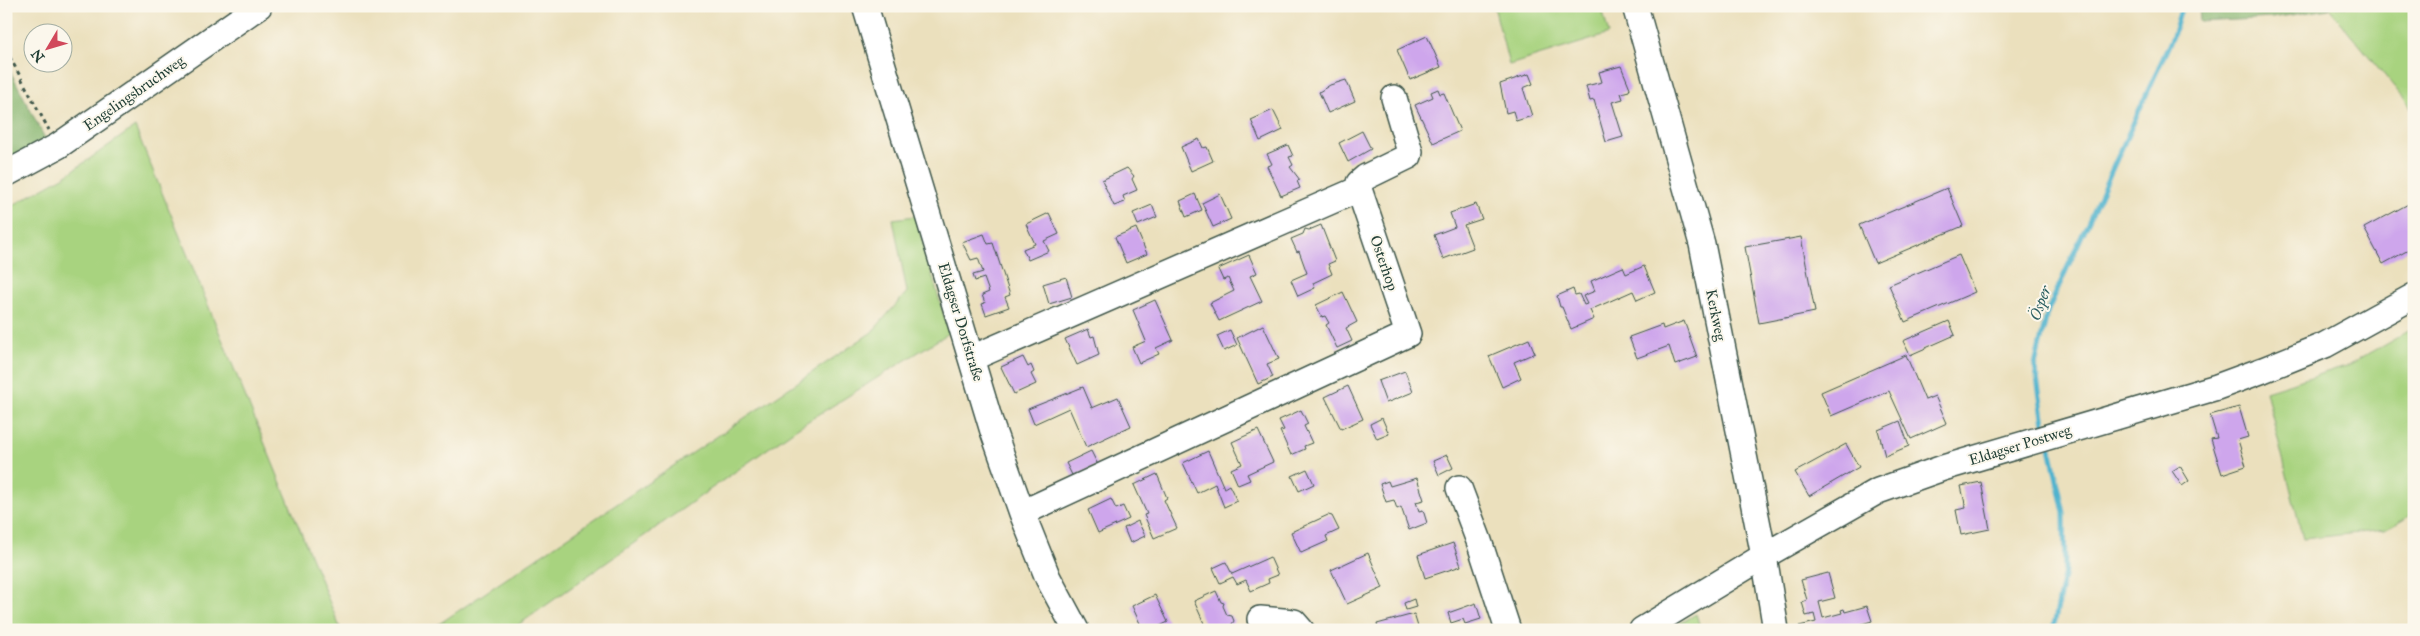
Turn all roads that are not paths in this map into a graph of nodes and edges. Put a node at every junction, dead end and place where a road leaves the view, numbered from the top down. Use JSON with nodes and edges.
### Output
{"nodes":[{"id":1,"x":259,"y":6,"type":"edge"},
{"id":2,"x":865,"y":6,"type":"edge"},
{"id":3,"x":1635,"y":6,"type":"edge"},
{"id":4,"x":1394,"y":98,"type":"dead end"},
{"id":5,"x":6,"y":174,"type":"edge"},
{"id":6,"x":1359,"y":189,"type":"junction"},
{"id":7,"x":2414,"y":296,"type":"edge"},
{"id":8,"x":972,"y":358,"type":"junction"},
{"id":9,"x":1459,"y":488,"type":"dead end"},
{"id":10,"x":1022,"y":512,"type":"junction"},
{"id":11,"x":1764,"y":556,"type":"junction"},
{"id":12,"x":1260,"y":619,"type":"dead end"},
{"id":13,"x":1076,"y":630,"type":"edge"},
{"id":14,"x":1302,"y":630,"type":"edge"},
{"id":15,"x":1508,"y":630,"type":"edge"},
{"id":16,"x":1642,"y":630,"type":"edge"},
{"id":17,"x":1776,"y":630,"type":"edge"}],
"edges":[{"from":1,"to":5,"type":"street","name":"Engelingsbruchweg"},
{"from":2,"to":8,"type":"street","name":"Eldagser Dorfstraße"},
{"from":3,"to":11,"type":"street","name":"Kerkweg"},
{"from":4,"to":6,"type":"street"},
{"from":6,"to":8,"type":"street"},
{"from":6,"to":10,"type":"street","name":"Osterhop"},
{"from":7,"to":11,"type":"street","name":"Eldagser Postweg"},
{"from":8,"to":10,"type":"street","name":"Eldagser Dorfstraße"},
{"from":9,"to":15,"type":"street"},
{"from":10,"to":13,"type":"street","name":"Eldagser Dorfstraße"},
{"from":11,"to":16,"type":"street","name":"Eldagser Postweg"},
{"from":11,"to":17,"type":"street","name":"Kerkweg"},
{"from":12,"to":14,"type":"street"}]}
